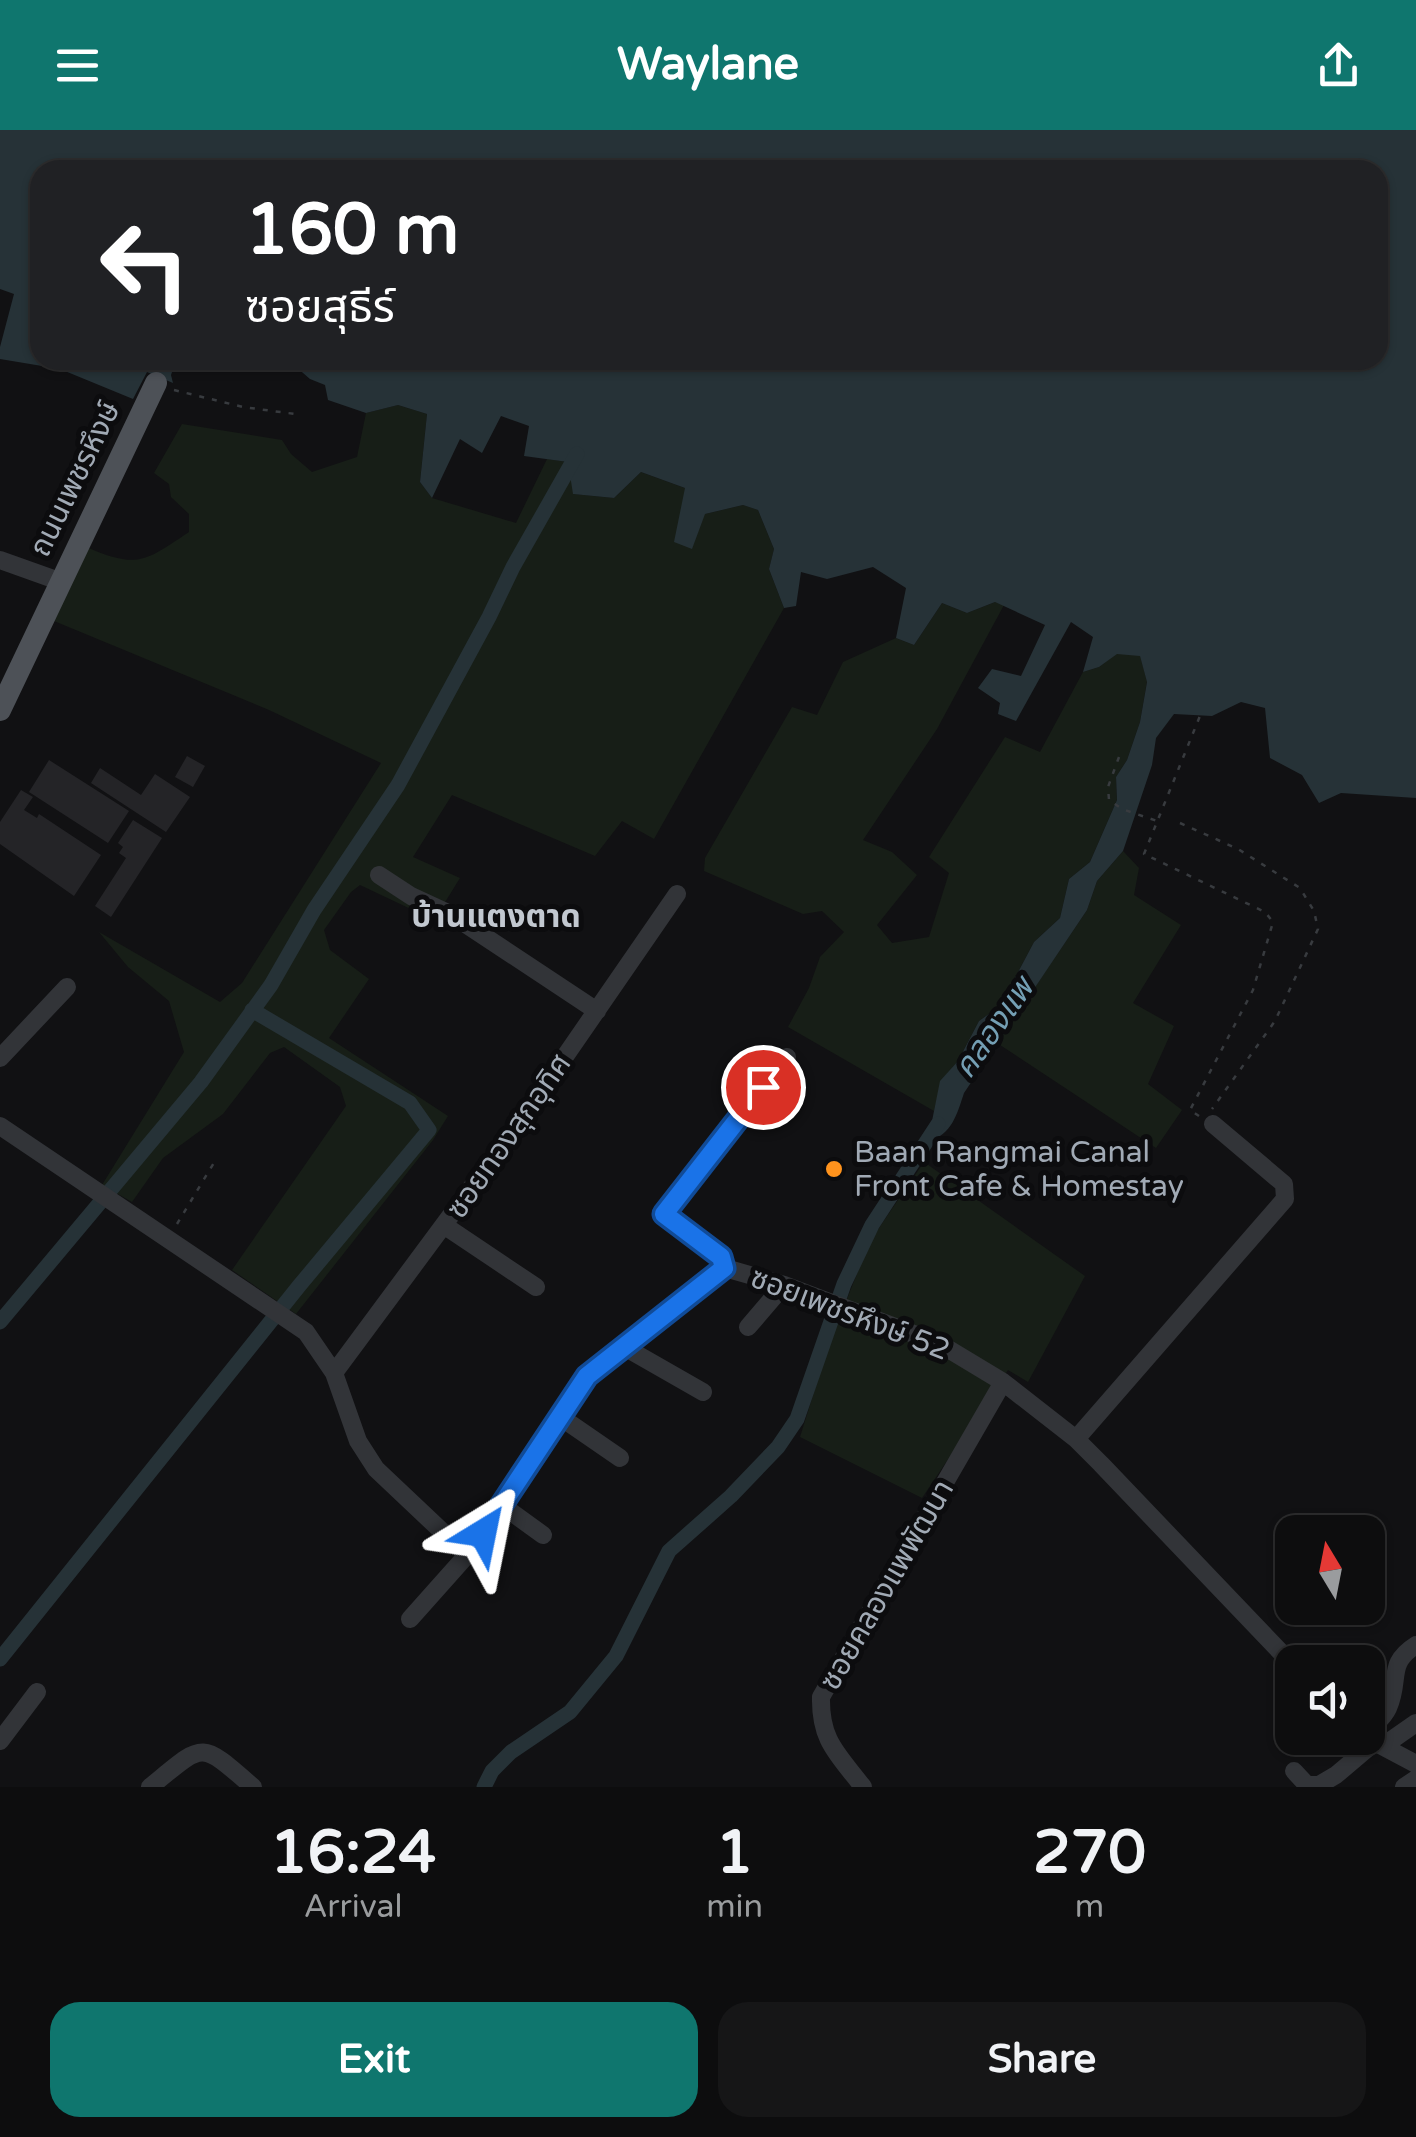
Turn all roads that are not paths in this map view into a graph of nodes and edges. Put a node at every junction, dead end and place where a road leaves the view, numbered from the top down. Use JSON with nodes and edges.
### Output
{"nodes":[{"id":1,"x":156,"y":384,"type":"road end"},
{"id":2,"x":0,"y":560,"type":"edge"},
{"id":3,"x":59,"y":581,"type":"junction"},
{"id":4,"x":0,"y":710,"type":"edge"},
{"id":5,"x":379,"y":875,"type":"dead end"},
{"id":6,"x":677,"y":894,"type":"dead end"},
{"id":7,"x":67,"y":987,"type":"dead end"},
{"id":8,"x":597,"y":1011,"type":"junction"},
{"id":9,"x":788,"y":1057,"type":"dead end"},
{"id":10,"x":0,"y":1058,"type":"edge"},
{"id":11,"x":1213,"y":1124,"type":"road end"},
{"id":12,"x":0,"y":1126,"type":"edge"},
{"id":13,"x":445,"y":1226,"type":"junction"},
{"id":14,"x":724,"y":1268,"type":"junction"},
{"id":15,"x":784,"y":1285,"type":"junction"},
{"id":16,"x":536,"y":1287,"type":"dead end"},
{"id":17,"x":748,"y":1327,"type":"dead end"},
{"id":18,"x":626,"y":1348,"type":"junction"},
{"id":19,"x":334,"y":1372,"type":"junction"},
{"id":20,"x":1003,"y":1382,"type":"junction"},
{"id":21,"x":703,"y":1392,"type":"dead end"},
{"id":22,"x":558,"y":1416,"type":"junction"},
{"id":23,"x":1076,"y":1439,"type":"junction"},
{"id":24,"x":620,"y":1458,"type":"dead end"},
{"id":25,"x":503,"y":1506,"type":"junction"},
{"id":26,"x":543,"y":1535,"type":"dead end"},
{"id":27,"x":467,"y":1554,"type":"junction"},
{"id":28,"x":410,"y":1619,"type":"dead end"},
{"id":29,"x":1275,"y":1646,"type":"edge"},
{"id":30,"x":1416,"y":1646,"type":"edge"},
{"id":31,"x":37,"y":1692,"type":"dead end"},
{"id":32,"x":1385,"y":1715,"type":"edge"},
{"id":33,"x":1416,"y":1723,"type":"edge"},
{"id":34,"x":1385,"y":1735,"type":"edge"},
{"id":35,"x":0,"y":1740,"type":"edge"},
{"id":36,"x":1385,"y":1746,"type":"edge"},
{"id":37,"x":1355,"y":1755,"type":"edge"},
{"id":38,"x":1416,"y":1764,"type":"edge"},
{"id":39,"x":1294,"y":1771,"type":"dead end"},
{"id":40,"x":1416,"y":1779,"type":"edge"},
{"id":41,"x":150,"y":1787,"type":"edge"},
{"id":42,"x":253,"y":1787,"type":"edge"},
{"id":43,"x":863,"y":1787,"type":"edge"},
{"id":44,"x":1404,"y":1787,"type":"edge"}],
"edges":[{"from":1,"to":3,"type":"main road","name":"ถนนเพชรหึงษ์"},
{"from":2,"to":3,"type":"street"},
{"from":3,"to":4,"type":"main road","name":"ถนนเพชรหึงษ์"},
{"from":5,"to":8,"type":"street"},
{"from":6,"to":8,"type":"street","name":"ซอยทองสุกอุทิศ"},
{"from":7,"to":10,"type":"street"},
{"from":8,"to":13,"type":"street","name":"ซอยทองสุกอุทิศ"},
{"from":9,"to":14,"type":"street"},
{"from":11,"to":23,"type":"street"},
{"from":12,"to":19,"type":"street"},
{"from":13,"to":16,"type":"street"},
{"from":13,"to":19,"type":"street","name":"ซอยทองสุกอุทิศ"},
{"from":14,"to":15,"type":"street","name":"ซอยเพชรหึงษ์ 52"},
{"from":14,"to":18,"type":"street","name":"ซอยเพชรหึงษ์ 52"},
{"from":15,"to":17,"type":"street"},
{"from":15,"to":20,"type":"street","name":"ซอยเพชรหึงษ์ 52"},
{"from":18,"to":21,"type":"street"},
{"from":18,"to":22,"type":"street","name":"ซอยเพชรหึงษ์ 52"},
{"from":19,"to":27,"type":"street"},
{"from":20,"to":23,"type":"street","name":"ซอยเพชรหึงษ์ 52"},
{"from":20,"to":43,"type":"street","name":"ซอยคลองแพพัฒนา"},
{"from":22,"to":24,"type":"street"},
{"from":22,"to":25,"type":"street","name":"ซอยเพชรหึงษ์ 52"},
{"from":23,"to":29,"type":"street","name":"ซอยเพชรหึงษ์ 52"},
{"from":25,"to":26,"type":"street"},
{"from":25,"to":27,"type":"street","name":"ซอยเพชรหึงษ์ 52"},
{"from":27,"to":28,"type":"street","name":"ซอยเพชรหึงษ์ 52"},
{"from":30,"to":32,"type":"street"},
{"from":31,"to":35,"type":"street"},
{"from":33,"to":34,"type":"street"},
{"from":36,"to":38,"type":"street"},
{"from":37,"to":39,"type":"street"},
{"from":40,"to":44,"type":"street"},
{"from":41,"to":42,"type":"street"}]}
